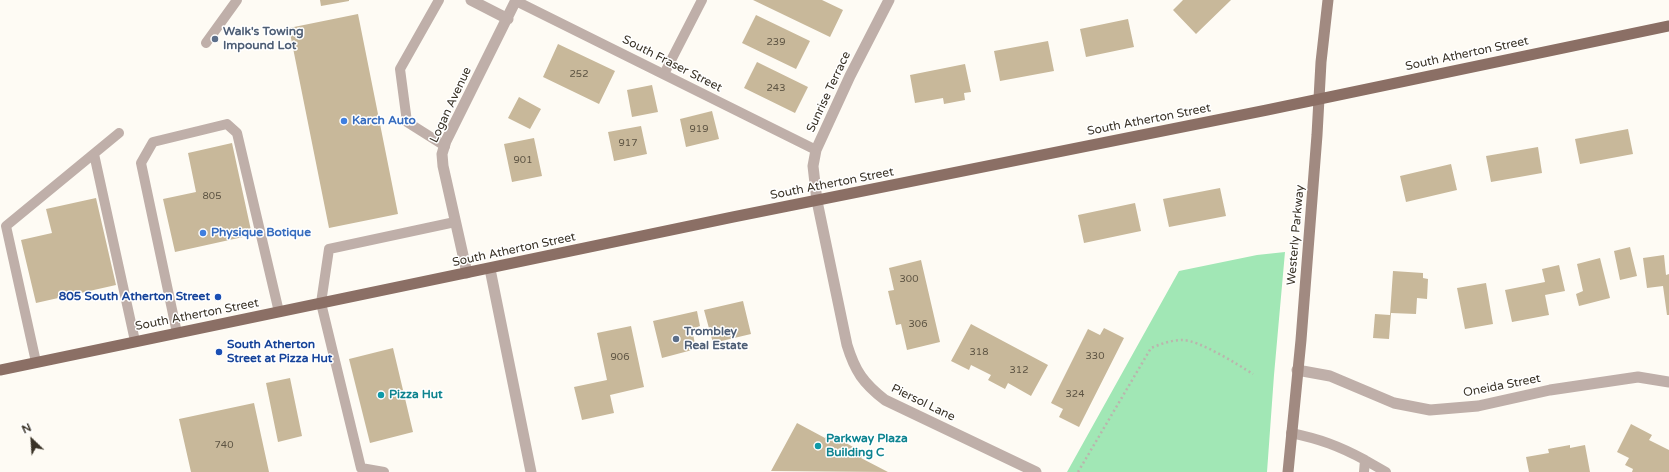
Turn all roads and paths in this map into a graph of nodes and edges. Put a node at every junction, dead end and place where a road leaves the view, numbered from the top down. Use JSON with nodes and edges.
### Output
{"nodes":[{"id":1,"x":236,"y":0,"type":"edge"},
{"id":2,"x":439,"y":0,"type":"edge"},
{"id":3,"x":471,"y":0,"type":"edge"},
{"id":4,"x":516,"y":0,"type":"edge"},
{"id":5,"x":702,"y":0,"type":"edge"},
{"id":6,"x":889,"y":0,"type":"edge"},
{"id":7,"x":1328,"y":0,"type":"edge"},
{"id":8,"x":508,"y":19,"type":"junction"},
{"id":9,"x":1669,"y":26,"type":"edge"},
{"id":10,"x":206,"y":43,"type":"dead end"},
{"id":11,"x":664,"y":74,"type":"junction"},
{"id":12,"x":1320,"y":98,"type":"junction"},
{"id":13,"x":119,"y":134,"type":"dead end"},
{"id":14,"x":444,"y":146,"type":"junction"},
{"id":15,"x":816,"y":150,"type":"junction"},
{"id":16,"x":94,"y":154,"type":"junction"},
{"id":17,"x":817,"y":201,"type":"junction"},
{"id":18,"x":455,"y":222,"type":"junction"},
{"id":19,"x":490,"y":269,"type":"junction"},
{"id":20,"x":467,"y":273,"type":"junction"},
{"id":21,"x":321,"y":304,"type":"junction"},
{"id":22,"x":279,"y":312,"type":"junction"},
{"id":23,"x":176,"y":333,"type":"junction"},
{"id":24,"x":135,"y":341,"type":"junction"},
{"id":25,"x":36,"y":362,"type":"junction"},
{"id":26,"x":0,"y":370,"type":"edge"},
{"id":27,"x":1297,"y":370,"type":"junction"},
{"id":28,"x":1253,"y":374,"type":"dead end"},
{"id":29,"x":1669,"y":382,"type":"edge"},
{"id":30,"x":1291,"y":433,"type":"junction"},
{"id":31,"x":1365,"y":460,"type":"junction"},
{"id":32,"x":384,"y":472,"type":"edge"},
{"id":33,"x":531,"y":472,"type":"edge"},
{"id":34,"x":1036,"y":472,"type":"edge"},
{"id":35,"x":1078,"y":472,"type":"edge"},
{"id":36,"x":1288,"y":472,"type":"edge"},
{"id":37,"x":1364,"y":472,"type":"edge"},
{"id":38,"x":1386,"y":472,"type":"edge"}],
"edges":[{"from":1,"to":10,"type":"lane"},
{"from":2,"to":14,"type":"lane"},
{"from":3,"to":8,"type":"street"},
{"from":4,"to":8,"type":"street","name":"Logan Avenue"},
{"from":4,"to":11,"type":"lane","name":"South Fraser Street"},
{"from":5,"to":11,"type":"lane"},
{"from":6,"to":15,"type":"street","name":"Sunrise Terrace"},
{"from":7,"to":12,"type":"main road","name":"Westerly Parkway"},
{"from":8,"to":14,"type":"street","name":"Logan Avenue"},
{"from":9,"to":12,"type":"main road","name":"South Atherton Street"},
{"from":11,"to":15,"type":"lane","name":"South Fraser Street"},
{"from":12,"to":17,"type":"main road","name":"South Atherton Street"},
{"from":12,"to":27,"type":"main road","name":"Westerly Parkway"},
{"from":13,"to":16,"type":"lane"},
{"from":14,"to":18,"type":"street","name":"Logan Avenue"},
{"from":15,"to":17,"type":"street","name":"Sunrise Terrace"},
{"from":16,"to":24,"type":"lane"},
{"from":16,"to":25,"type":"lane"},
{"from":17,"to":19,"type":"main road","name":"South Atherton Street"},
{"from":17,"to":34,"type":"street","name":"Piersol Lane"},
{"from":18,"to":20,"type":"street","name":"Logan Avenue"},
{"from":18,"to":21,"type":"lane"},
{"from":19,"to":20,"type":"main road","name":"South Atherton Street"},
{"from":19,"to":33,"type":"street"},
{"from":20,"to":21,"type":"main road","name":"South Atherton Street"},
{"from":21,"to":22,"type":"main road","name":"South Atherton Street"},
{"from":21,"to":32,"type":"lane"},
{"from":22,"to":23,"type":"main road","name":"South Atherton Street"},
{"from":22,"to":23,"type":"lane"},
{"from":23,"to":24,"type":"main road","name":"South Atherton Street"},
{"from":24,"to":25,"type":"main road","name":"South Atherton Street"},
{"from":25,"to":26,"type":"main road","name":"South Atherton Street"},
{"from":27,"to":29,"type":"street","name":"Oneida Street"},
{"from":27,"to":30,"type":"main road","name":"Westerly Parkway"},
{"from":28,"to":35,"type":"path"},
{"from":30,"to":31,"type":"lane"},
{"from":30,"to":36,"type":"main road","name":"Westerly Parkway"},
{"from":31,"to":37,"type":"lane"},
{"from":31,"to":38,"type":"lane"}]}
